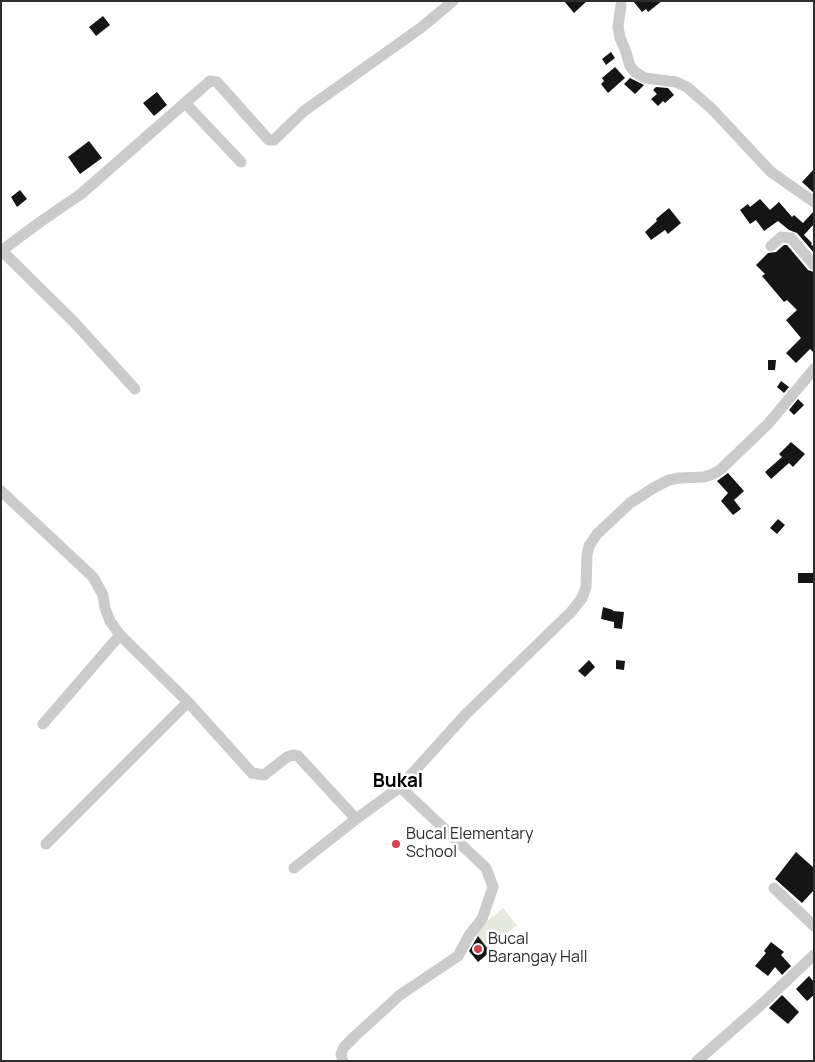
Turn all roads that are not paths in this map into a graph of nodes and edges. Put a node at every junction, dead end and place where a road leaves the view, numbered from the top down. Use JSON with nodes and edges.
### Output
{"nodes":[{"id":1,"x":453,"y":1,"type":"edge"},
{"id":2,"x":621,"y":5,"type":"dead end"},
{"id":3,"x":185,"y":103,"type":"junction"},
{"id":4,"x":241,"y":162,"type":"dead end"},
{"id":5,"x":814,"y":202,"type":"edge"},
{"id":6,"x":771,"y":246,"type":"dead end"},
{"id":7,"x":2,"y":251,"type":"edge"},
{"id":8,"x":814,"y":265,"type":"edge"},
{"id":9,"x":814,"y":369,"type":"edge"},
{"id":10,"x":135,"y":389,"type":"dead end"},
{"id":11,"x":1,"y":491,"type":"edge"},
{"id":12,"x":120,"y":635,"type":"junction"},
{"id":13,"x":188,"y":702,"type":"junction"},
{"id":14,"x":43,"y":724,"type":"dead end"},
{"id":15,"x":400,"y":786,"type":"junction"},
{"id":16,"x":356,"y":819,"type":"junction"},
{"id":17,"x":46,"y":844,"type":"dead end"},
{"id":18,"x":294,"y":868,"type":"dead end"},
{"id":19,"x":774,"y":888,"type":"dead end"},
{"id":20,"x":814,"y":926,"type":"edge"},
{"id":21,"x":814,"y":955,"type":"edge"},
{"id":22,"x":343,"y":1061,"type":"edge"},
{"id":23,"x":697,"y":1061,"type":"edge"}],
"edges":[{"from":1,"to":3,"type":"street"},
{"from":2,"to":5,"type":"street"},
{"from":3,"to":4,"type":"street"},
{"from":3,"to":7,"type":"street"},
{"from":6,"to":8,"type":"street"},
{"from":7,"to":10,"type":"street"},
{"from":9,"to":15,"type":"street"},
{"from":11,"to":12,"type":"street"},
{"from":12,"to":13,"type":"street"},
{"from":12,"to":14,"type":"street"},
{"from":13,"to":16,"type":"street"},
{"from":13,"to":17,"type":"street"},
{"from":15,"to":16,"type":"street"},
{"from":15,"to":22,"type":"street"},
{"from":16,"to":18,"type":"street"},
{"from":19,"to":20,"type":"street"},
{"from":21,"to":23,"type":"street"}]}
